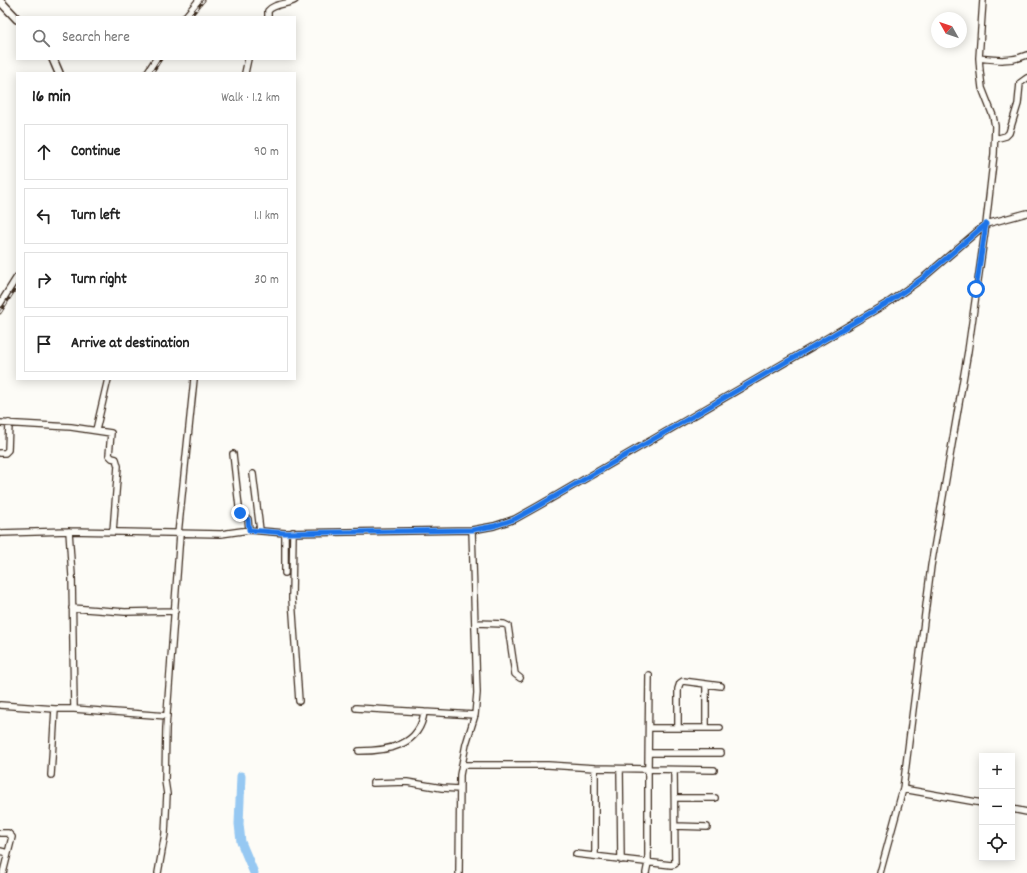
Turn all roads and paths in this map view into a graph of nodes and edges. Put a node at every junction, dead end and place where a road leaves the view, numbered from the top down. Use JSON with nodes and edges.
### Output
{"nodes":[{"id":1,"x":199,"y":0,"type":"edge"},
{"id":2,"x":295,"y":0,"type":"edge"},
{"id":3,"x":983,"y":0,"type":"edge"},
{"id":4,"x":0,"y":1,"type":"edge"},
{"id":5,"x":186,"y":16,"type":"edge"},
{"id":6,"x":268,"y":16,"type":"edge"},
{"id":7,"x":16,"y":18,"type":"edge"},
{"id":8,"x":1027,"y":55,"type":"edge"},
{"id":9,"x":979,"y":58,"type":"junction"},
{"id":10,"x":53,"y":60,"type":"edge"},
{"id":11,"x":155,"y":60,"type":"edge"},
{"id":12,"x":248,"y":60,"type":"edge"},
{"id":13,"x":59,"y":72,"type":"edge"},
{"id":14,"x":148,"y":72,"type":"edge"},
{"id":15,"x":245,"y":72,"type":"edge"},
{"id":16,"x":1027,"y":78,"type":"edge"},
{"id":17,"x":995,"y":139,"type":"junction"},
{"id":18,"x":1027,"y":213,"type":"edge"},
{"id":19,"x":986,"y":224,"type":"junction"},
{"id":20,"x":16,"y":279,"type":"edge"},
{"id":21,"x":0,"y":304,"type":"edge"},
{"id":22,"x":108,"y":380,"type":"edge"},
{"id":23,"x":194,"y":380,"type":"edge"},
{"id":24,"x":0,"y":423,"type":"edge"},
{"id":25,"x":9,"y":423,"type":"junction"},
{"id":26,"x":96,"y":430,"type":"junction"},
{"id":27,"x":0,"y":453,"type":"edge"},
{"id":28,"x":233,"y":454,"type":"dead end"},
{"id":29,"x":253,"y":474,"type":"dead end"},
{"id":30,"x":249,"y":530,"type":"junction"},
{"id":31,"x":260,"y":530,"type":"junction"},
{"id":32,"x":472,"y":530,"type":"junction"},
{"id":33,"x":69,"y":531,"type":"junction"},
{"id":34,"x":113,"y":532,"type":"junction"},
{"id":35,"x":293,"y":532,"type":"junction"},
{"id":36,"x":0,"y":533,"type":"edge"},
{"id":37,"x":285,"y":533,"type":"junction"},
{"id":38,"x":179,"y":534,"type":"junction"},
{"id":39,"x":285,"y":572,"type":"dead end"},
{"id":40,"x":72,"y":608,"type":"junction"},
{"id":41,"x":175,"y":611,"type":"junction"},
{"id":42,"x":476,"y":623,"type":"junction"},
{"id":43,"x":649,"y":675,"type":"dead end"},
{"id":44,"x":520,"y":678,"type":"dead end"},
{"id":45,"x":706,"y":684,"type":"junction"},
{"id":46,"x":721,"y":686,"type":"dead end"},
{"id":47,"x":299,"y":701,"type":"dead end"},
{"id":48,"x":0,"y":705,"type":"edge"},
{"id":49,"x":356,"y":708,"type":"dead end"},
{"id":50,"x":55,"y":709,"type":"junction"},
{"id":51,"x":74,"y":709,"type":"junction"},
{"id":52,"x":424,"y":712,"type":"junction"},
{"id":53,"x":475,"y":715,"type":"junction"},
{"id":54,"x":167,"y":716,"type":"junction"},
{"id":55,"x":649,"y":728,"type":"junction"},
{"id":56,"x":678,"y":728,"type":"junction"},
{"id":57,"x":706,"y":728,"type":"junction"},
{"id":58,"x":720,"y":728,"type":"dead end"},
{"id":59,"x":360,"y":751,"type":"dead end"},
{"id":60,"x":649,"y":753,"type":"junction"},
{"id":61,"x":721,"y":754,"type":"dead end"},
{"id":62,"x":462,"y":766,"type":"junction"},
{"id":63,"x":595,"y":768,"type":"junction"},
{"id":64,"x":620,"y":769,"type":"junction"},
{"id":65,"x":648,"y":769,"type":"junction"},
{"id":66,"x":674,"y":770,"type":"junction"},
{"id":67,"x":714,"y":770,"type":"dead end"},
{"id":68,"x":51,"y":775,"type":"dead end"},
{"id":69,"x":373,"y":783,"type":"dead end"},
{"id":70,"x":459,"y":789,"type":"junction"},
{"id":71,"x":903,"y":789,"type":"junction"},
{"id":72,"x":675,"y":798,"type":"junction"},
{"id":73,"x":716,"y":798,"type":"dead end"},
{"id":74,"x":979,"y":803,"type":"edge"},
{"id":75,"x":1015,"y":810,"type":"edge"},
{"id":76,"x":1027,"y":812,"type":"edge"},
{"id":77,"x":675,"y":826,"type":"junction"},
{"id":78,"x":707,"y":827,"type":"dead end"},
{"id":79,"x":0,"y":832,"type":"edge"},
{"id":80,"x":0,"y":851,"type":"edge"},
{"id":81,"x":8,"y":853,"type":"junction"},
{"id":82,"x":576,"y":854,"type":"dead end"},
{"id":83,"x":595,"y":856,"type":"junction"},
{"id":84,"x":621,"y":860,"type":"junction"},
{"id":85,"x":648,"y":863,"type":"junction"},
{"id":86,"x":3,"y":873,"type":"edge"},
{"id":87,"x":158,"y":873,"type":"edge"},
{"id":88,"x":459,"y":873,"type":"edge"},
{"id":89,"x":646,"y":873,"type":"edge"},
{"id":90,"x":880,"y":873,"type":"edge"}],
"edges":[{"from":1,"to":5,"type":"street"},
{"from":2,"to":6,"type":"street"},
{"from":3,"to":9,"type":"street"},
{"from":4,"to":7,"type":"street"},
{"from":8,"to":9,"type":"street"},
{"from":9,"to":17,"type":"street"},
{"from":10,"to":13,"type":"street"},
{"from":11,"to":14,"type":"street"},
{"from":12,"to":15,"type":"street"},
{"from":16,"to":17,"type":"street"},
{"from":17,"to":19,"type":"street"},
{"from":18,"to":19,"type":"street"},
{"from":19,"to":32,"type":"street"},
{"from":19,"to":71,"type":"street"},
{"from":20,"to":21,"type":"street"},
{"from":22,"to":26,"type":"street"},
{"from":23,"to":38,"type":"street"},
{"from":24,"to":25,"type":"street"},
{"from":25,"to":26,"type":"street"},
{"from":25,"to":27,"type":"street"},
{"from":26,"to":34,"type":"street"},
{"from":28,"to":30,"type":"street"},
{"from":29,"to":31,"type":"street"},
{"from":30,"to":31,"type":"street"},
{"from":30,"to":38,"type":"street"},
{"from":31,"to":37,"type":"street"},
{"from":32,"to":35,"type":"street"},
{"from":32,"to":42,"type":"street"},
{"from":33,"to":34,"type":"street"},
{"from":33,"to":36,"type":"street"},
{"from":33,"to":40,"type":"street"},
{"from":34,"to":38,"type":"street"},
{"from":35,"to":37,"type":"street"},
{"from":35,"to":47,"type":"street"},
{"from":37,"to":39,"type":"street"},
{"from":38,"to":41,"type":"street"},
{"from":40,"to":41,"type":"street"},
{"from":40,"to":51,"type":"street"},
{"from":41,"to":54,"type":"street"},
{"from":42,"to":44,"type":"street"},
{"from":42,"to":53,"type":"street"},
{"from":43,"to":55,"type":"street"},
{"from":45,"to":46,"type":"street"},
{"from":45,"to":56,"type":"street"},
{"from":45,"to":57,"type":"street"},
{"from":48,"to":50,"type":"street"},
{"from":49,"to":52,"type":"street"},
{"from":50,"to":51,"type":"street"},
{"from":50,"to":68,"type":"street"},
{"from":51,"to":54,"type":"street"},
{"from":52,"to":53,"type":"street"},
{"from":52,"to":59,"type":"street"},
{"from":53,"to":62,"type":"street"},
{"from":54,"to":87,"type":"street"},
{"from":55,"to":56,"type":"street"},
{"from":55,"to":60,"type":"street"},
{"from":56,"to":57,"type":"street"},
{"from":57,"to":58,"type":"street"},
{"from":60,"to":61,"type":"street"},
{"from":60,"to":65,"type":"street"},
{"from":62,"to":63,"type":"street"},
{"from":62,"to":70,"type":"street"},
{"from":63,"to":64,"type":"street"},
{"from":63,"to":83,"type":"street"},
{"from":64,"to":65,"type":"street"},
{"from":64,"to":84,"type":"street"},
{"from":65,"to":66,"type":"street"},
{"from":65,"to":85,"type":"street"},
{"from":66,"to":67,"type":"street"},
{"from":66,"to":72,"type":"street"},
{"from":69,"to":70,"type":"street"},
{"from":70,"to":88,"type":"street"},
{"from":71,"to":74,"type":"street"},
{"from":71,"to":90,"type":"street"},
{"from":72,"to":73,"type":"street"},
{"from":72,"to":77,"type":"street"},
{"from":75,"to":76,"type":"street"},
{"from":77,"to":78,"type":"street"},
{"from":77,"to":85,"type":"street"},
{"from":79,"to":81,"type":"street"},
{"from":80,"to":81,"type":"street"},
{"from":81,"to":86,"type":"street"},
{"from":82,"to":83,"type":"street"},
{"from":83,"to":84,"type":"street"},
{"from":84,"to":85,"type":"street"},
{"from":85,"to":89,"type":"street"}]}
